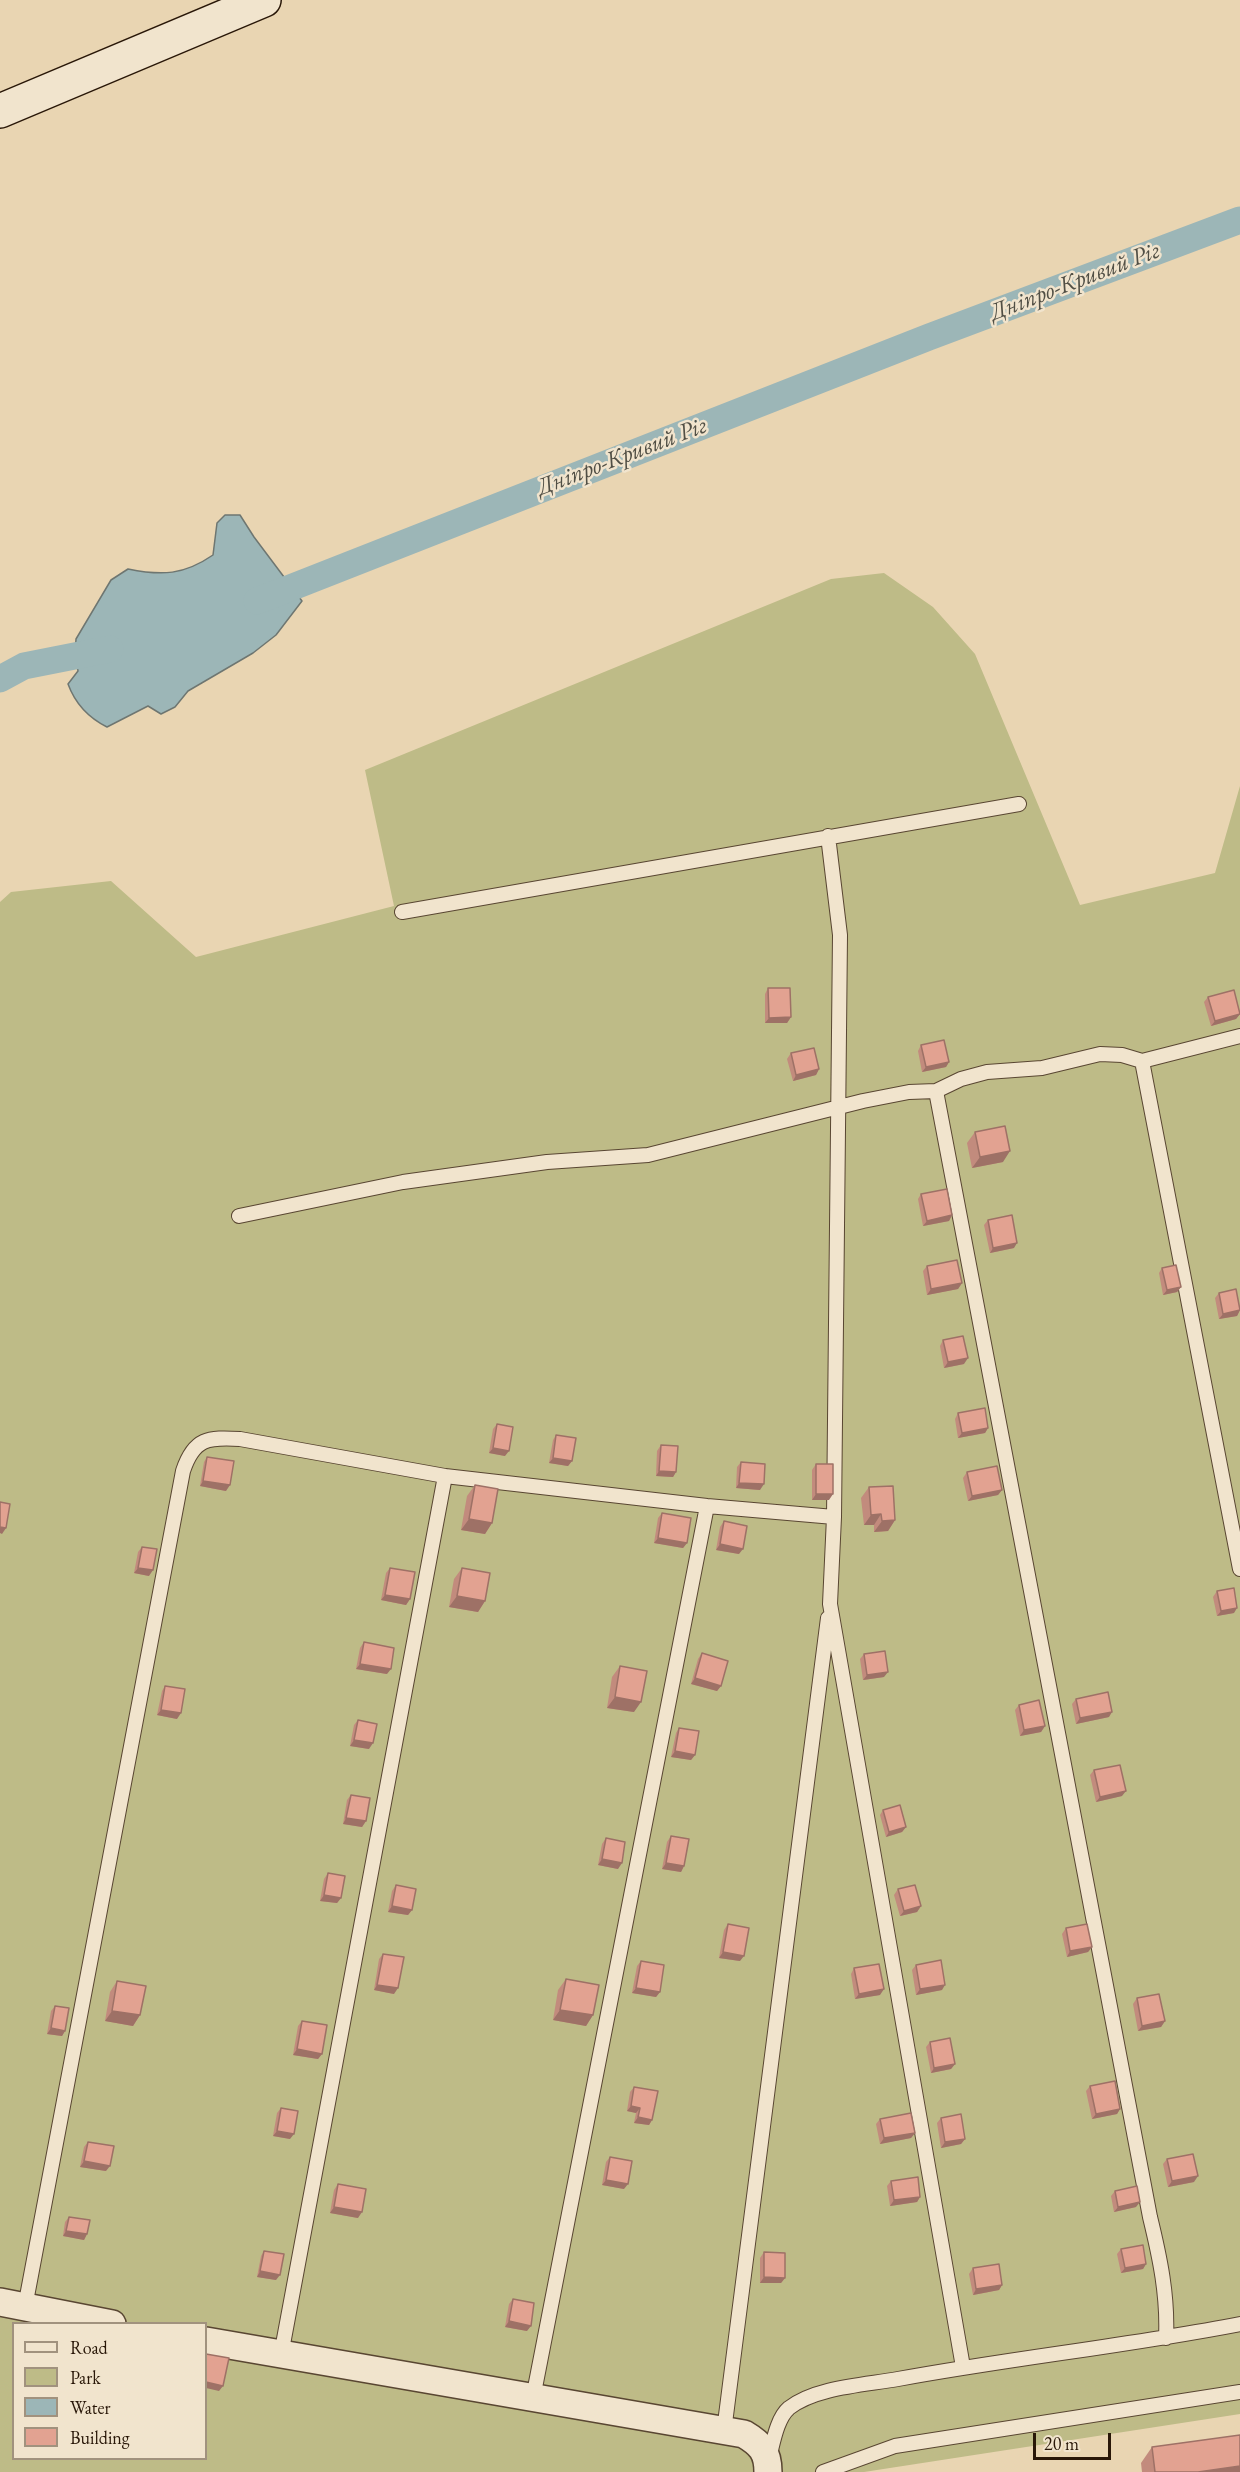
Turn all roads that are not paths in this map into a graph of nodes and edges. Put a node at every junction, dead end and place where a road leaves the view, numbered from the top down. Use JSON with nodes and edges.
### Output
{"nodes":[{"id":1,"x":264,"y":0,"type":"edge"},
{"id":2,"x":0,"y":111,"type":"edge"},
{"id":3,"x":1019,"y":804,"type":"dead end"},
{"id":4,"x":828,"y":836,"type":"junction"},
{"id":5,"x":402,"y":912,"type":"dead end"},
{"id":6,"x":1240,"y":1036,"type":"edge"},
{"id":7,"x":1142,"y":1060,"type":"junction"},
{"id":8,"x":936,"y":1091,"type":"junction"},
{"id":9,"x":839,"y":1107,"type":"junction"},
{"id":10,"x":239,"y":1216,"type":"dead end"},
{"id":11,"x":445,"y":1476,"type":"junction"},
{"id":12,"x":707,"y":1506,"type":"junction"},
{"id":13,"x":834,"y":1517,"type":"junction"},
{"id":14,"x":1240,"y":1569,"type":"edge"},
{"id":15,"x":830,"y":1604,"type":"junction"},
{"id":16,"x":12,"y":2304,"type":"edge"},
{"id":17,"x":102,"y":2322,"type":"edge"},
{"id":18,"x":1240,"y":2324,"type":"edge"},
{"id":19,"x":1166,"y":2338,"type":"junction"},
{"id":20,"x":207,"y":2341,"type":"edge"},
{"id":21,"x":281,"y":2355,"type":"junction"},
{"id":22,"x":963,"y":2367,"type":"junction"},
{"id":23,"x":1240,"y":2392,"type":"edge"},
{"id":24,"x":533,"y":2398,"type":"junction"},
{"id":25,"x":724,"y":2431,"type":"junction"},
{"id":26,"x":768,"y":2466,"type":"edge"},
{"id":27,"x":823,"y":2472,"type":"edge"}],
"edges":[{"from":1,"to":2,"type":"main road"},
{"from":3,"to":4,"type":"lane"},
{"from":4,"to":5,"type":"lane"},
{"from":4,"to":9,"type":"lane"},
{"from":6,"to":7,"type":"lane"},
{"from":7,"to":8,"type":"lane"},
{"from":7,"to":14,"type":"lane"},
{"from":8,"to":9,"type":"lane"},
{"from":8,"to":19,"type":"lane"},
{"from":9,"to":10,"type":"lane"},
{"from":9,"to":13,"type":"lane"},
{"from":11,"to":12,"type":"lane"},
{"from":11,"to":16,"type":"lane"},
{"from":11,"to":21,"type":"lane"},
{"from":12,"to":13,"type":"lane"},
{"from":12,"to":24,"type":"lane"},
{"from":13,"to":15,"type":"lane"},
{"from":15,"to":22,"type":"lane"},
{"from":15,"to":25,"type":"lane"},
{"from":16,"to":17,"type":"street"},
{"from":18,"to":19,"type":"lane"},
{"from":19,"to":22,"type":"lane"},
{"from":20,"to":21,"type":"street"},
{"from":21,"to":24,"type":"street"},
{"from":22,"to":26,"type":"lane"},
{"from":23,"to":27,"type":"lane"},
{"from":24,"to":25,"type":"street"},
{"from":25,"to":26,"type":"street"}]}
